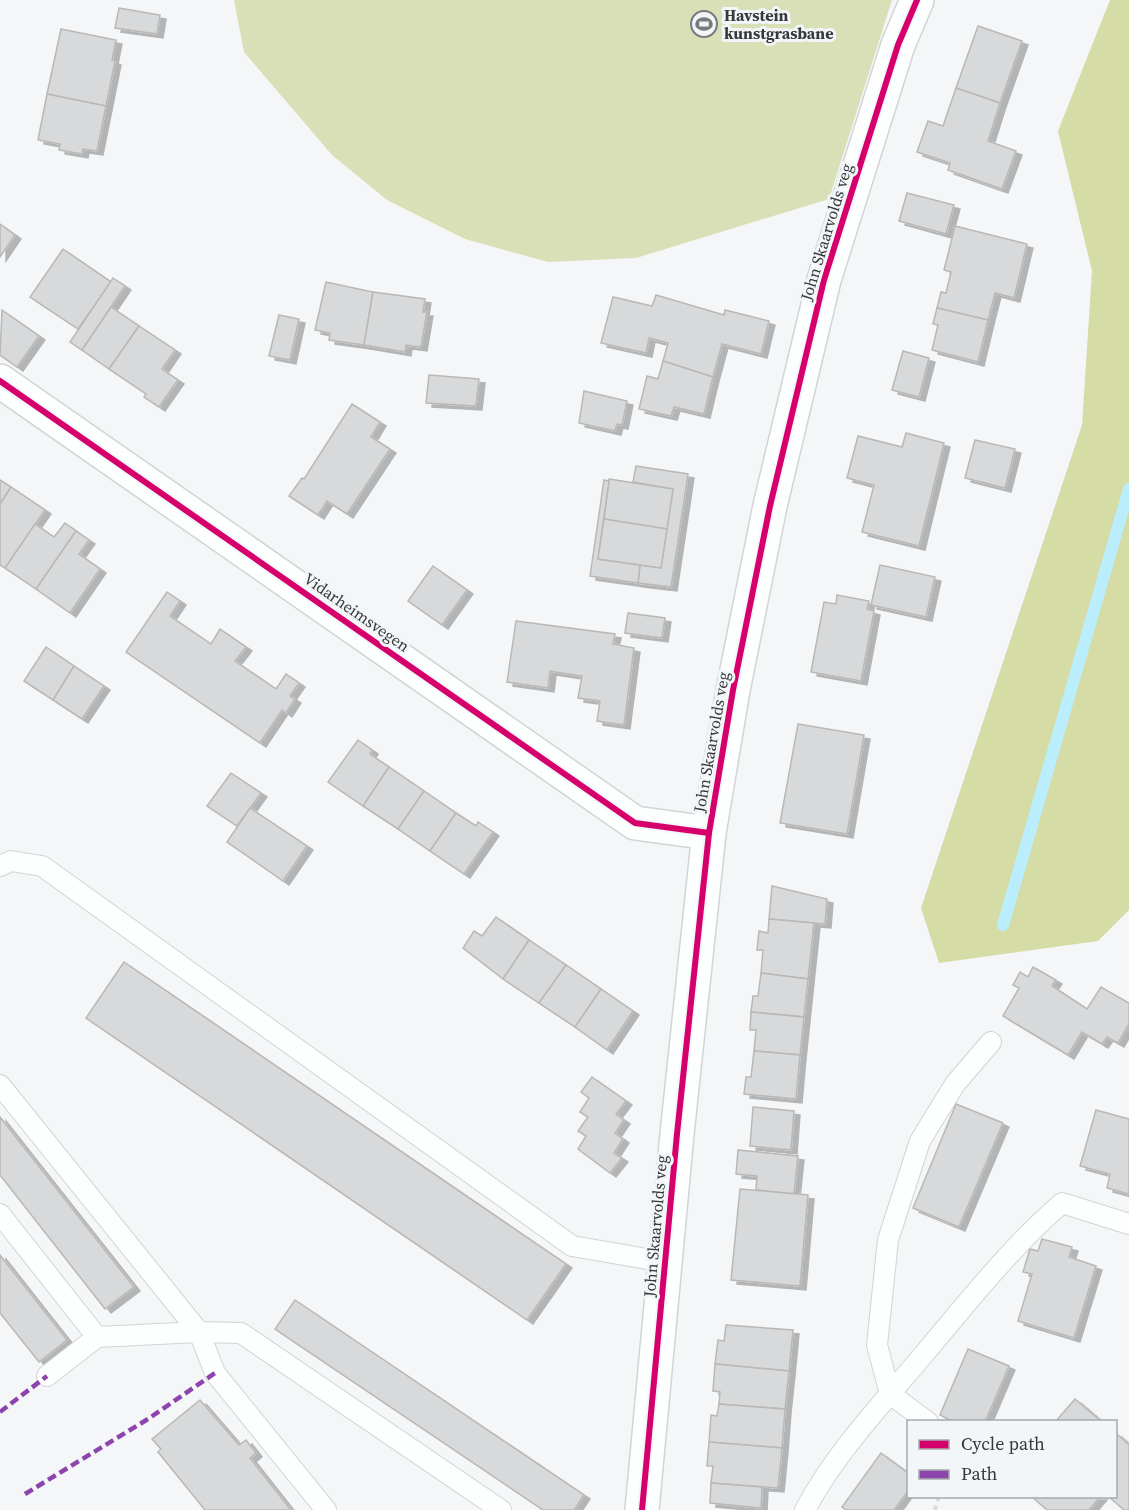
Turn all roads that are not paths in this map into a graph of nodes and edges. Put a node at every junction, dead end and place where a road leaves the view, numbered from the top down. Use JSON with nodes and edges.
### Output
{"nodes":[{"id":1,"x":917,"y":0,"type":"edge"},
{"id":2,"x":0,"y":381,"type":"edge"},
{"id":3,"x":709,"y":833,"type":"junction"},
{"id":4,"x":0,"y":866,"type":"edge"},
{"id":5,"x":991,"y":1042,"type":"dead end"},
{"id":6,"x":0,"y":1085,"type":"edge"},
{"id":7,"x":0,"y":1214,"type":"edge"},
{"id":8,"x":1129,"y":1224,"type":"edge"},
{"id":9,"x":665,"y":1262,"type":"junction"},
{"id":10,"x":199,"y":1332,"type":"junction"},
{"id":11,"x":97,"y":1337,"type":"junction"},
{"id":12,"x":47,"y":1376,"type":"dead end"},
{"id":13,"x":890,"y":1394,"type":"junction"},
{"id":14,"x":925,"y":1420,"type":"edge"},
{"id":15,"x":326,"y":1510,"type":"edge"},
{"id":16,"x":501,"y":1510,"type":"edge"},
{"id":17,"x":642,"y":1510,"type":"edge"},
{"id":18,"x":805,"y":1510,"type":"edge"}],
"edges":[{"from":1,"to":3,"type":"street","name":"John Skaarvolds veg"},
{"from":2,"to":3,"type":"street","name":"Vidarheimsvegen"},
{"from":3,"to":9,"type":"street","name":"John Skaarvolds veg"},
{"from":4,"to":9,"type":"lane"},
{"from":5,"to":13,"type":"lane"},
{"from":6,"to":10,"type":"lane"},
{"from":7,"to":11,"type":"lane"},
{"from":8,"to":13,"type":"lane"},
{"from":9,"to":17,"type":"street","name":"John Skaarvolds veg"},
{"from":10,"to":11,"type":"lane"},
{"from":10,"to":15,"type":"lane"},
{"from":10,"to":16,"type":"lane"},
{"from":11,"to":12,"type":"lane"},
{"from":13,"to":14,"type":"lane"},
{"from":13,"to":18,"type":"lane"}]}
